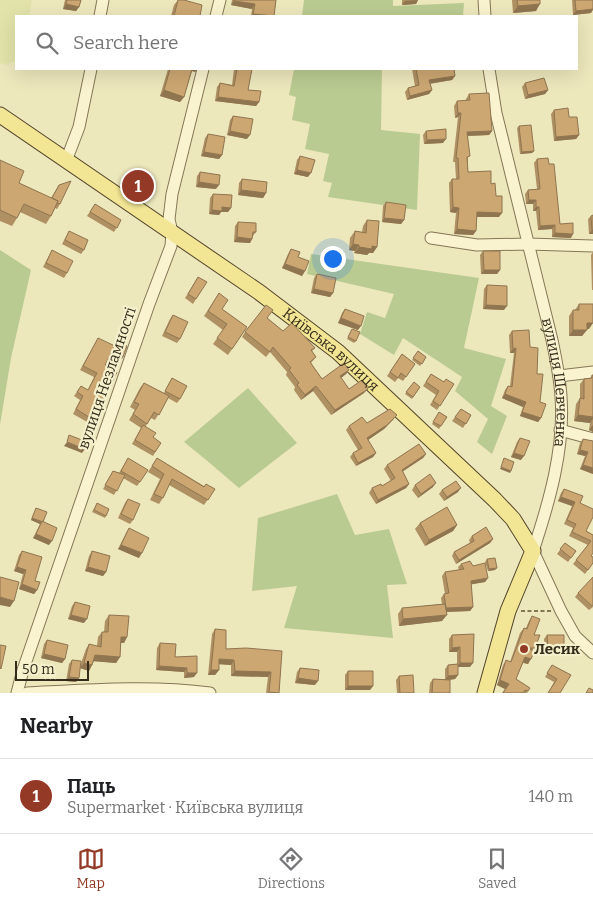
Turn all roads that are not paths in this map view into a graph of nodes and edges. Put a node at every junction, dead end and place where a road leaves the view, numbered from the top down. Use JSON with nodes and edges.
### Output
{"nodes":[{"id":1,"x":103,"y":0,"type":"edge"},
{"id":2,"x":220,"y":0,"type":"edge"},
{"id":3,"x":484,"y":0,"type":"edge"},
{"id":4,"x":100,"y":15,"type":"edge"},
{"id":5,"x":216,"y":15,"type":"edge"},
{"id":6,"x":485,"y":15,"type":"edge"},
{"id":7,"x":91,"y":70,"type":"edge"},
{"id":8,"x":203,"y":70,"type":"edge"},
{"id":9,"x":489,"y":70,"type":"edge"},
{"id":10,"x":0,"y":115,"type":"edge"},
{"id":11,"x":66,"y":161,"type":"junction"},
{"id":12,"x":172,"y":233,"type":"junction"},
{"id":13,"x":431,"y":238,"type":"dead end"},
{"id":14,"x":528,"y":244,"type":"junction"},
{"id":15,"x":593,"y":246,"type":"edge"},
{"id":16,"x":593,"y":372,"type":"edge"},
{"id":17,"x":559,"y":376,"type":"junction"},
{"id":18,"x":560,"y":430,"type":"junction"},
{"id":19,"x":593,"y":439,"type":"edge"},
{"id":20,"x":533,"y":551,"type":"junction"},
{"id":21,"x":593,"y":653,"type":"edge"},
{"id":22,"x":83,"y":692,"type":"edge"},
{"id":23,"x":17,"y":693,"type":"edge"},
{"id":24,"x":28,"y":693,"type":"edge"},
{"id":25,"x":210,"y":693,"type":"edge"},
{"id":26,"x":485,"y":693,"type":"edge"}],
"edges":[{"from":1,"to":4,"type":"street"},
{"from":2,"to":5,"type":"street"},
{"from":3,"to":6,"type":"street"},
{"from":7,"to":11,"type":"street"},
{"from":8,"to":12,"type":"street","name":"вулиця Незламності"},
{"from":9,"to":14,"type":"street","name":"вулиця Шевченка"},
{"from":10,"to":11,"type":"main road","name":"Київська вулиця"},
{"from":11,"to":12,"type":"main road","name":"Київська вулиця"},
{"from":12,"to":20,"type":"main road","name":"Київська вулиця"},
{"from":12,"to":23,"type":"street","name":"вулиця Незламності"},
{"from":13,"to":14,"type":"street"},
{"from":14,"to":15,"type":"street"},
{"from":14,"to":17,"type":"street","name":"вулиця Шевченка"},
{"from":16,"to":17,"type":"street"},
{"from":17,"to":18,"type":"street","name":"вулиця Шевченка"},
{"from":18,"to":19,"type":"street"},
{"from":18,"to":20,"type":"street","name":"вулиця Шевченка"},
{"from":20,"to":21,"type":"street","name":"Київська вулиця"},
{"from":20,"to":26,"type":"main road","name":"вулиця Шевченка"},
{"from":22,"to":24,"type":"street"},
{"from":22,"to":25,"type":"street"}]}
